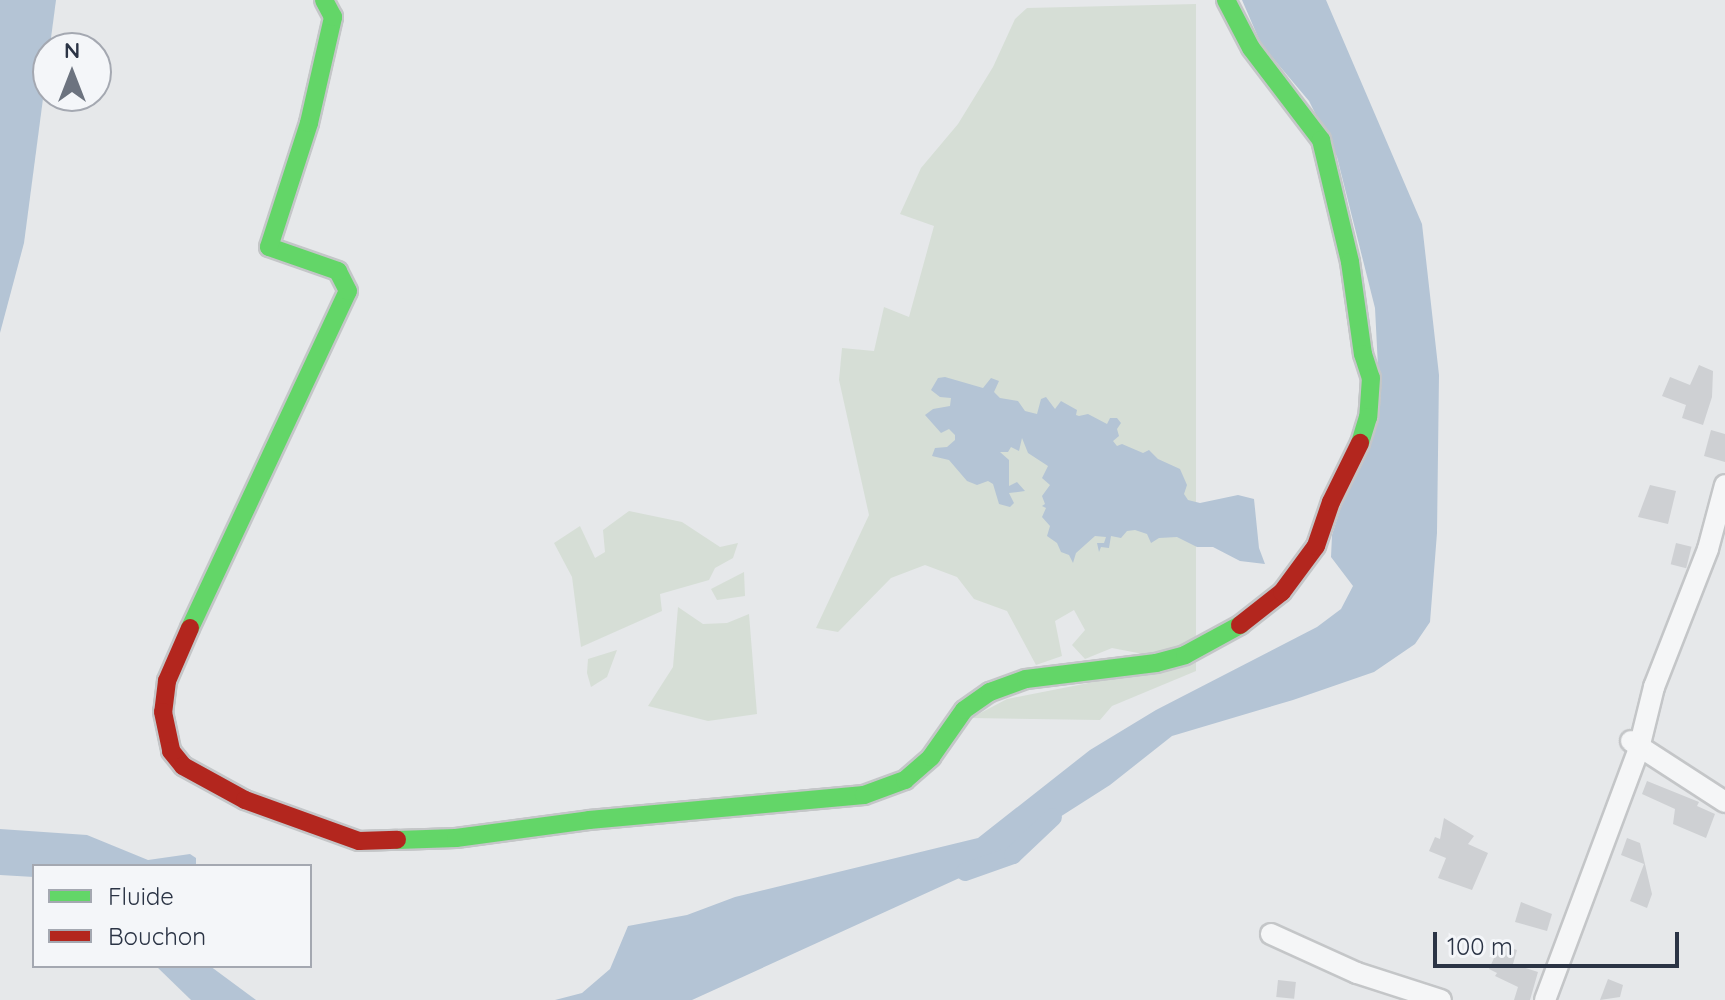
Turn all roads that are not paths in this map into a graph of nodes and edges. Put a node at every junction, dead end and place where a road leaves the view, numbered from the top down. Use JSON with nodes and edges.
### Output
{"nodes":[{"id":1,"x":324,"y":0,"type":"edge"},
{"id":2,"x":1226,"y":0,"type":"edge"},
{"id":3,"x":1725,"y":485,"type":"edge"},
{"id":4,"x":1635,"y":744,"type":"junction"},
{"id":5,"x":1725,"y":802,"type":"edge"},
{"id":6,"x":1271,"y":934,"type":"dead end"},
{"id":7,"x":1441,"y":1000,"type":"edge"},
{"id":8,"x":1545,"y":1000,"type":"edge"}],
"edges":[{"from":1,"to":2,"type":"street"},
{"from":3,"to":4,"type":"street"},
{"from":4,"to":5,"type":"street"},
{"from":4,"to":8,"type":"street"},
{"from":6,"to":7,"type":"street"}]}
